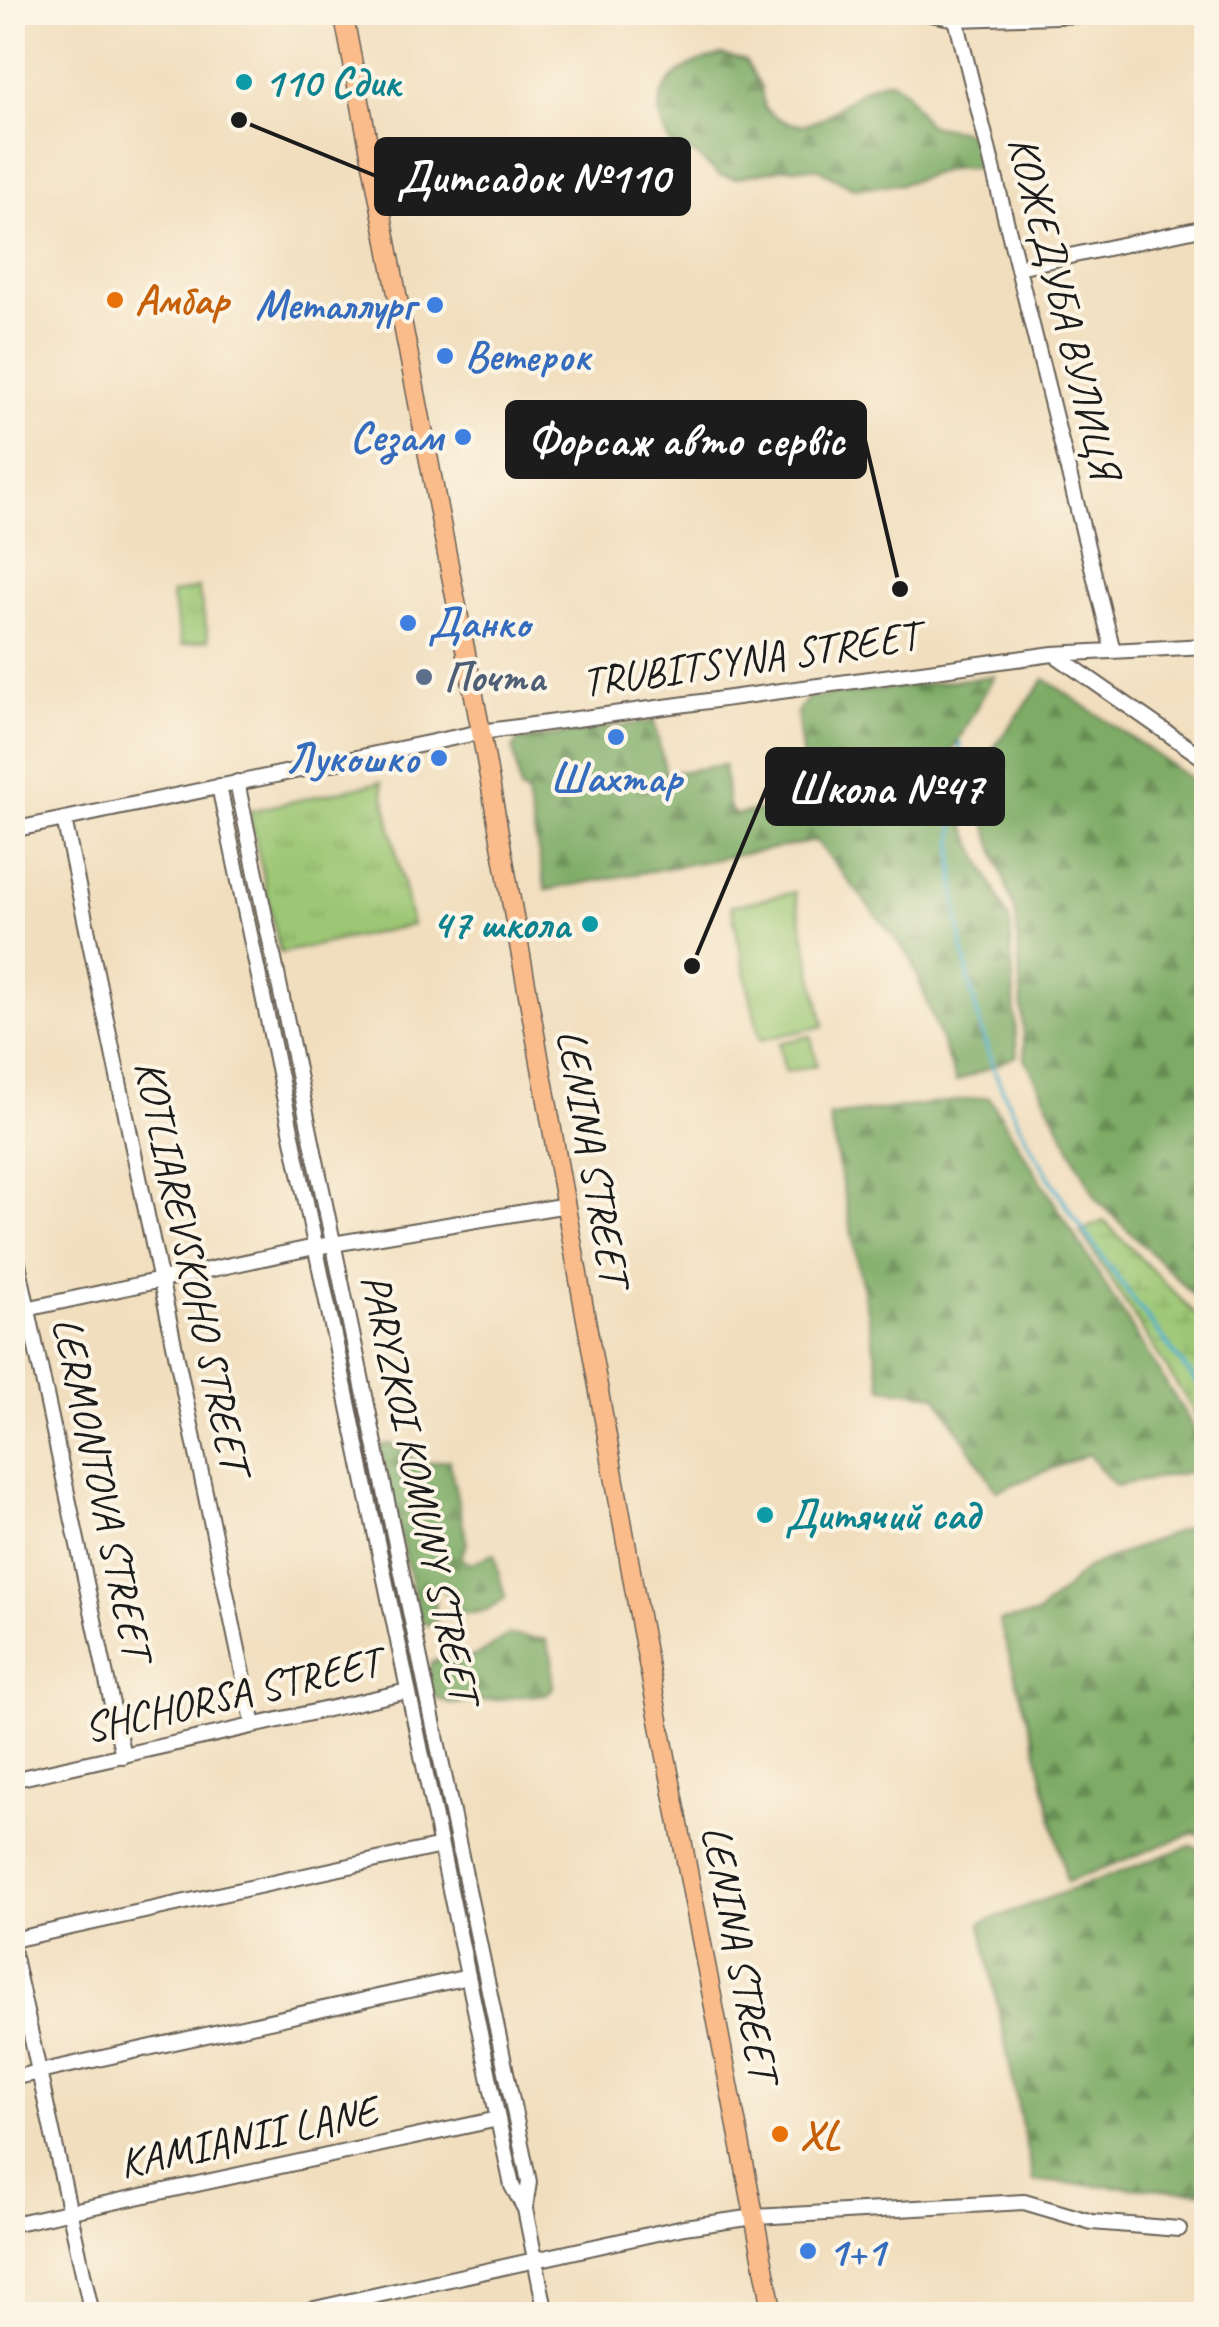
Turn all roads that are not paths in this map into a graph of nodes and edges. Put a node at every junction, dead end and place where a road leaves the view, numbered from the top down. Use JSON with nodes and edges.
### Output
{"nodes":[{"id":1,"x":343,"y":12,"type":"edge"},
{"id":2,"x":920,"y":12,"type":"edge"},
{"id":3,"x":1195,"y":12,"type":"edge"},
{"id":4,"x":956,"y":18,"type":"junction"},
{"id":5,"x":1206,"y":227,"type":"edge"},
{"id":6,"x":1018,"y":267,"type":"junction"},
{"id":7,"x":1206,"y":646,"type":"edge"},
{"id":8,"x":1113,"y":651,"type":"junction"},
{"id":9,"x":1053,"y":654,"type":"junction"},
{"id":10,"x":481,"y":732,"type":"junction"},
{"id":11,"x":1206,"y":760,"type":"edge"},
{"id":12,"x":237,"y":782,"type":"junction"},
{"id":13,"x":218,"y":786,"type":"junction"},
{"id":14,"x":64,"y":820,"type":"junction"},
{"id":15,"x":12,"y":830,"type":"edge"},
{"id":16,"x":566,"y":1205,"type":"junction"},
{"id":17,"x":12,"y":1235,"type":"edge"},
{"id":18,"x":334,"y":1246,"type":"junction"},
{"id":19,"x":315,"y":1247,"type":"junction"},
{"id":20,"x":158,"y":1281,"type":"junction"},
{"id":21,"x":20,"y":1310,"type":"edge"},
{"id":22,"x":408,"y":1691,"type":"junction"},
{"id":23,"x":254,"y":1726,"type":"junction"},
{"id":24,"x":123,"y":1756,"type":"junction"},
{"id":25,"x":12,"y":1780,"type":"edge"},
{"id":26,"x":441,"y":1846,"type":"junction"},
{"id":27,"x":12,"y":1940,"type":"edge"},
{"id":28,"x":12,"y":1948,"type":"edge"},
{"id":29,"x":468,"y":1977,"type":"junction"},
{"id":30,"x":40,"y":2072,"type":"junction"},
{"id":31,"x":12,"y":2078,"type":"edge"},
{"id":32,"x":498,"y":2119,"type":"junction"},
{"id":33,"x":525,"y":2209,"type":"junction"},
{"id":34,"x":70,"y":2211,"type":"junction"},
{"id":35,"x":755,"y":2217,"type":"junction"},
{"id":36,"x":12,"y":2224,"type":"edge"},
{"id":37,"x":1179,"y":2229,"type":"dead end"},
{"id":38,"x":536,"y":2263,"type":"junction"},
{"id":39,"x":373,"y":2297,"type":"junction"},
{"id":40,"x":92,"y":2314,"type":"edge"},
{"id":41,"x":292,"y":2314,"type":"edge"},
{"id":42,"x":377,"y":2314,"type":"edge"},
{"id":43,"x":546,"y":2314,"type":"edge"},
{"id":44,"x":773,"y":2314,"type":"edge"}],
"edges":[{"from":1,"to":10,"type":"main road","name":"LENINA STREET"},
{"from":2,"to":4,"type":"street"},
{"from":3,"to":4,"type":"street"},
{"from":4,"to":6,"type":"street","name":"КОЖЕДУБА ВУЛИЦЯ"},
{"from":5,"to":6,"type":"street"},
{"from":6,"to":8,"type":"street","name":"КОЖЕДУБА ВУЛИЦЯ"},
{"from":7,"to":8,"type":"street","name":"TRUBITSYNA STREET"},
{"from":8,"to":9,"type":"street","name":"TRUBITSYNA STREET"},
{"from":9,"to":10,"type":"street","name":"TRUBITSYNA STREET"},
{"from":9,"to":11,"type":"street"},
{"from":10,"to":12,"type":"street","name":"TRUBITSYNA STREET"},
{"from":10,"to":16,"type":"main road","name":"LENINA STREET"},
{"from":12,"to":13,"type":"street","name":"TRUBITSYNA STREET"},
{"from":12,"to":18,"type":"street","name":"PARYZKOI KOMUNY STREET"},
{"from":13,"to":14,"type":"street","name":"TRUBITSYNA STREET"},
{"from":13,"to":19,"type":"street","name":"PARYZKOI KOMUNY STREET"},
{"from":14,"to":15,"type":"street","name":"TRUBITSYNA STREET"},
{"from":14,"to":20,"type":"street","name":"KOTLIAREVSKOHO STREET"},
{"from":16,"to":18,"type":"street"},
{"from":16,"to":35,"type":"main road","name":"LENINA STREET"},
{"from":17,"to":21,"type":"street","name":"LERMONTOVA STREET"},
{"from":18,"to":19,"type":"street"},
{"from":18,"to":33,"type":"street","name":"PARYZKOI KOMUNY STREET"},
{"from":19,"to":20,"type":"street"},
{"from":19,"to":22,"type":"street","name":"PARYZKOI KOMUNY STREET"},
{"from":20,"to":21,"type":"street"},
{"from":20,"to":23,"type":"street","name":"KOTLIAREVSKOHO STREET"},
{"from":21,"to":24,"type":"street","name":"LERMONTOVA STREET"},
{"from":22,"to":23,"type":"street","name":"SHCHORSA STREET"},
{"from":22,"to":26,"type":"street","name":"PARYZKOI KOMUNY STREET"},
{"from":23,"to":24,"type":"street","name":"SHCHORSA STREET"},
{"from":24,"to":25,"type":"street","name":"SHCHORSA STREET"},
{"from":26,"to":27,"type":"street"},
{"from":26,"to":29,"type":"street","name":"PARYZKOI KOMUNY STREET"},
{"from":28,"to":30,"type":"street"},
{"from":29,"to":30,"type":"street"},
{"from":29,"to":32,"type":"street","name":"PARYZKOI KOMUNY STREET"},
{"from":30,"to":31,"type":"street"},
{"from":30,"to":34,"type":"street"},
{"from":32,"to":33,"type":"street","name":"PARYZKOI KOMUNY STREET"},
{"from":32,"to":34,"type":"street","name":"KAMIANII LANE"},
{"from":33,"to":38,"type":"street","name":"PARYZKOI KOMUNY STREET"},
{"from":34,"to":36,"type":"street","name":"KAMIANII LANE"},
{"from":34,"to":40,"type":"street"},
{"from":35,"to":37,"type":"street"},
{"from":35,"to":38,"type":"street"},
{"from":35,"to":44,"type":"main road","name":"LENINA STREET"},
{"from":38,"to":39,"type":"street"},
{"from":38,"to":43,"type":"street","name":"PARYZKOI KOMUNY STREET"},
{"from":39,"to":41,"type":"street"},
{"from":39,"to":42,"type":"street"}]}
